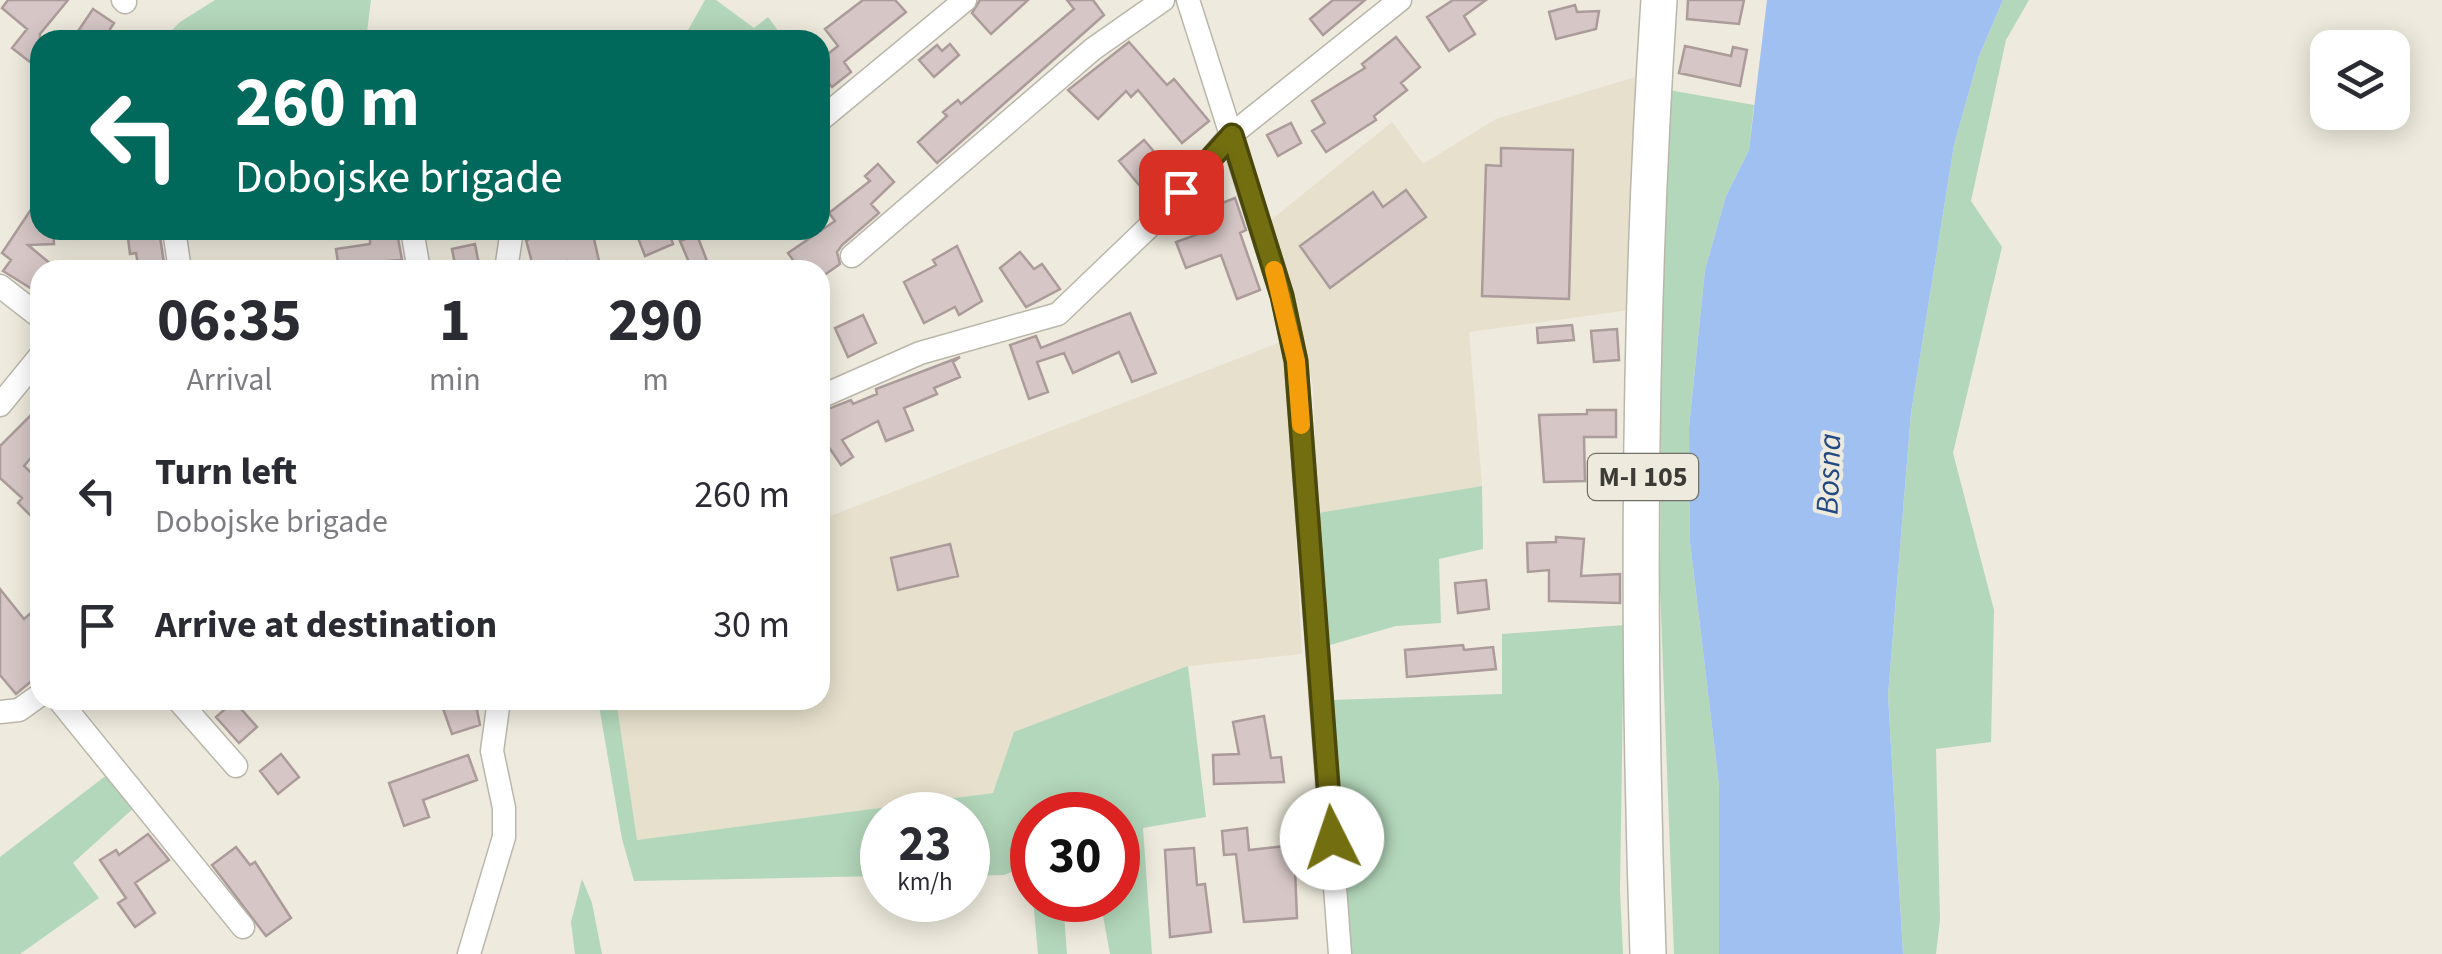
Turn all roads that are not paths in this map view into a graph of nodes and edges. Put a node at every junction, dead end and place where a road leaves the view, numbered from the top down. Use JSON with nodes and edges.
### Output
{"nodes":[{"id":1,"x":965,"y":0,"type":"edge"},
{"id":2,"x":1163,"y":0,"type":"edge"},
{"id":3,"x":1188,"y":0,"type":"edge"},
{"id":4,"x":1400,"y":0,"type":"edge"},
{"id":5,"x":1658,"y":0,"type":"edge"},
{"id":6,"x":830,"y":112,"type":"edge"},
{"id":7,"x":1232,"y":135,"type":"junction"},
{"id":8,"x":852,"y":256,"type":"dead end"},
{"id":9,"x":0,"y":286,"type":"edge"},
{"id":10,"x":30,"y":309,"type":"edge"},
{"id":11,"x":30,"y":368,"type":"edge"},
{"id":12,"x":830,"y":392,"type":"edge"},
{"id":13,"x":0,"y":405,"type":"edge"},
{"id":14,"x":30,"y":702,"type":"edge"},
{"id":15,"x":67,"y":710,"type":"edge"},
{"id":16,"x":187,"y":710,"type":"edge"},
{"id":17,"x":498,"y":710,"type":"edge"},
{"id":18,"x":0,"y":712,"type":"edge"},
{"id":19,"x":236,"y":766,"type":"dead end"},
{"id":20,"x":243,"y":927,"type":"dead end"},
{"id":21,"x":468,"y":954,"type":"edge"},
{"id":22,"x":1340,"y":954,"type":"edge"},
{"id":23,"x":1648,"y":954,"type":"edge"}],
"edges":[{"from":1,"to":6,"type":"street"},
{"from":2,"to":8,"type":"street"},
{"from":3,"to":7,"type":"street"},
{"from":4,"to":7,"type":"street"},
{"from":5,"to":23,"type":"main road","number":"M-I 105"},
{"from":7,"to":12,"type":"street"},
{"from":7,"to":22,"type":"street"},
{"from":9,"to":10,"type":"street"},
{"from":11,"to":13,"type":"street"},
{"from":14,"to":18,"type":"street"},
{"from":15,"to":20,"type":"street"},
{"from":16,"to":19,"type":"street"},
{"from":17,"to":21,"type":"street"}]}
